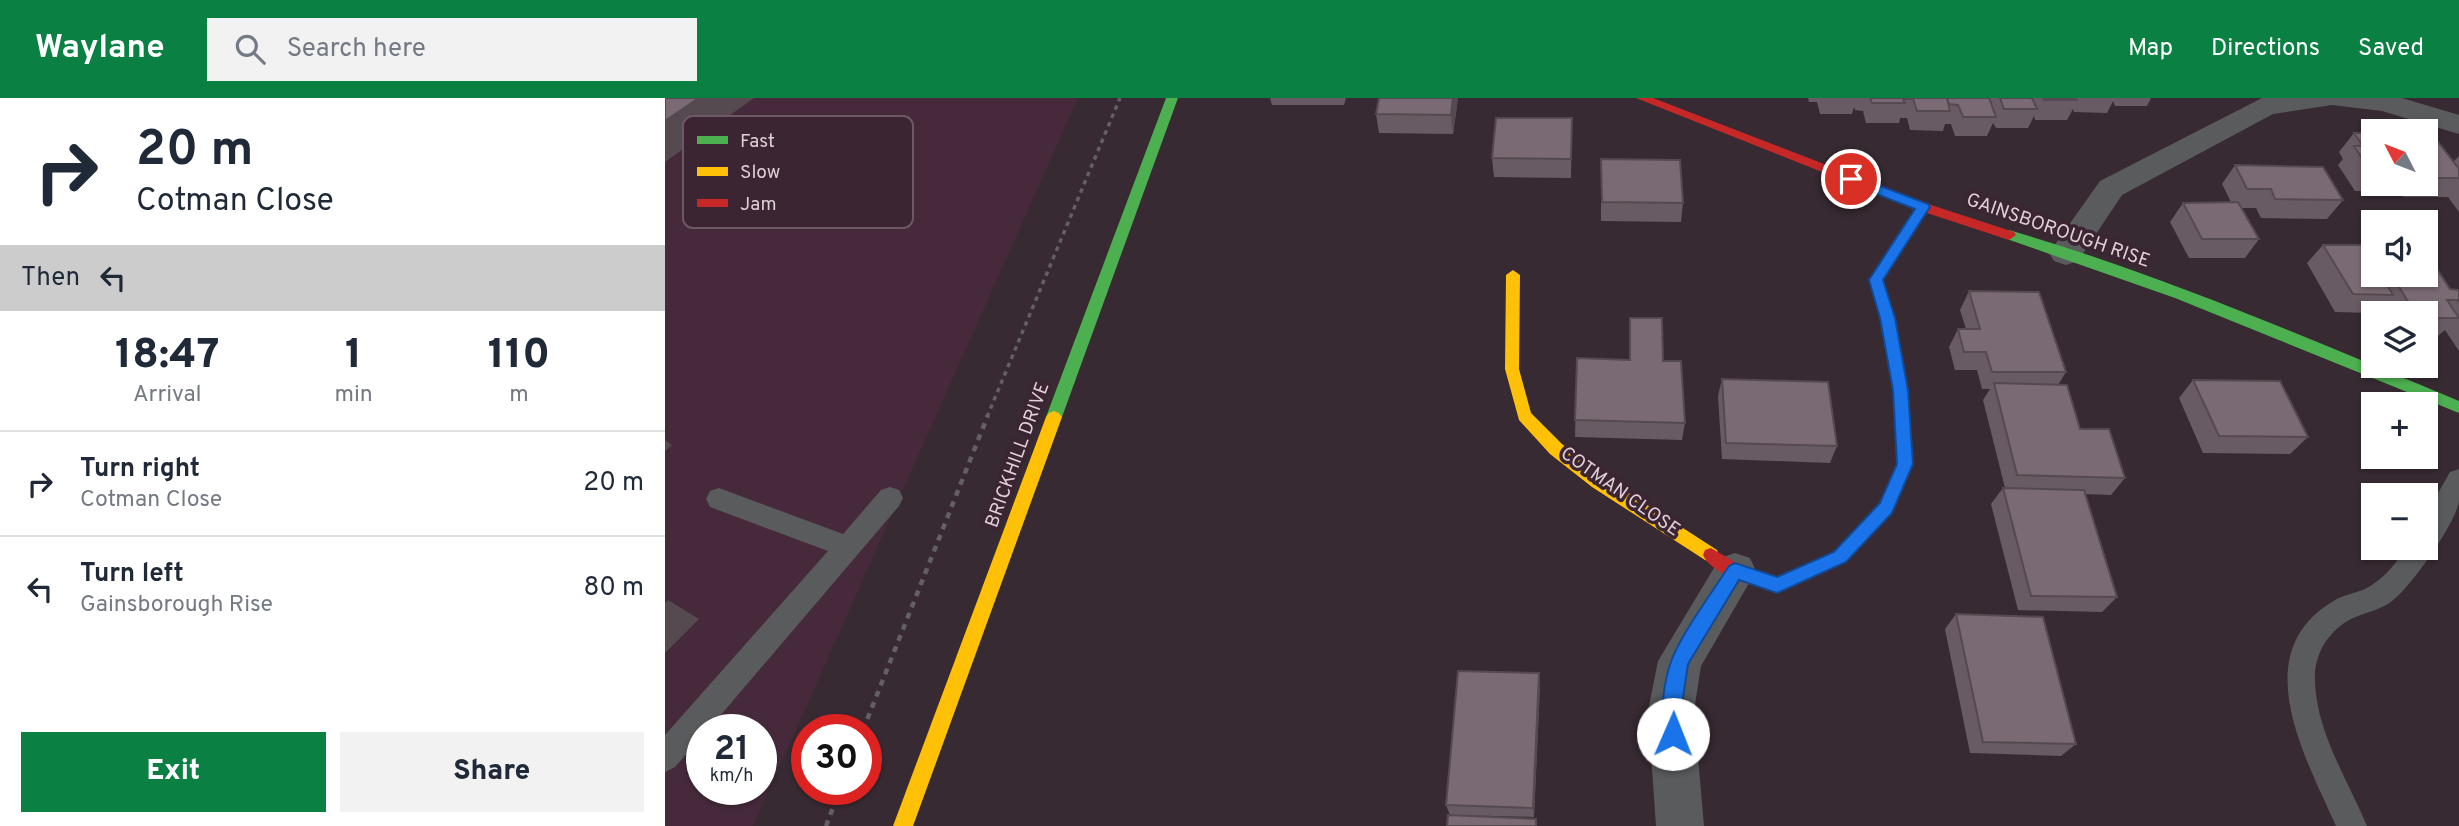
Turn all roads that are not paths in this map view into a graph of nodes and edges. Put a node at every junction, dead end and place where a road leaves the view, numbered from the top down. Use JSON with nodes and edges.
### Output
{"nodes":[{"id":1,"x":1172,"y":98,"type":"edge"},
{"id":2,"x":1643,"y":98,"type":"edge"},
{"id":3,"x":2324,"y":98,"type":"edge"},
{"id":4,"x":2340,"y":98,"type":"edge"},
{"id":5,"x":2258,"y":102,"type":"edge"},
{"id":6,"x":2459,"y":125,"type":"edge"},
{"id":7,"x":1923,"y":207,"type":"junction"},
{"id":8,"x":2066,"y":253,"type":"junction"},
{"id":9,"x":1513,"y":275,"type":"dead end"},
{"id":10,"x":2459,"y":407,"type":"edge"},
{"id":11,"x":2459,"y":479,"type":"edge"},
{"id":12,"x":890,"y":498,"type":"dead end"},
{"id":13,"x":719,"y":499,"type":"dead end"},
{"id":14,"x":2438,"y":517,"type":"edge"},
{"id":15,"x":848,"y":547,"type":"junction"},
{"id":16,"x":2414,"y":560,"type":"edge"},
{"id":17,"x":1735,"y":571,"type":"junction"},
{"id":18,"x":665,"y":757,"type":"edge"},
{"id":19,"x":903,"y":826,"type":"edge"},
{"id":20,"x":1680,"y":826,"type":"edge"},
{"id":21,"x":2352,"y":826,"type":"edge"}],
"edges":[{"from":1,"to":19,"type":"street","name":"BRICKHILL DRIVE"},
{"from":2,"to":7,"type":"street","name":"GAINSBOROUGH RISE"},
{"from":3,"to":5,"type":"street"},
{"from":4,"to":6,"type":"street"},
{"from":5,"to":8,"type":"street"},
{"from":7,"to":8,"type":"street","name":"GAINSBOROUGH RISE"},
{"from":7,"to":17,"type":"street","name":"COTMAN CLOSE"},
{"from":8,"to":10,"type":"street","name":"GAINSBOROUGH RISE"},
{"from":9,"to":17,"type":"street","name":"COTMAN CLOSE"},
{"from":11,"to":14,"type":"lane"},
{"from":12,"to":15,"type":"lane"},
{"from":13,"to":15,"type":"lane"},
{"from":15,"to":18,"type":"lane"},
{"from":16,"to":21,"type":"lane"},
{"from":17,"to":20,"type":"street"}]}
